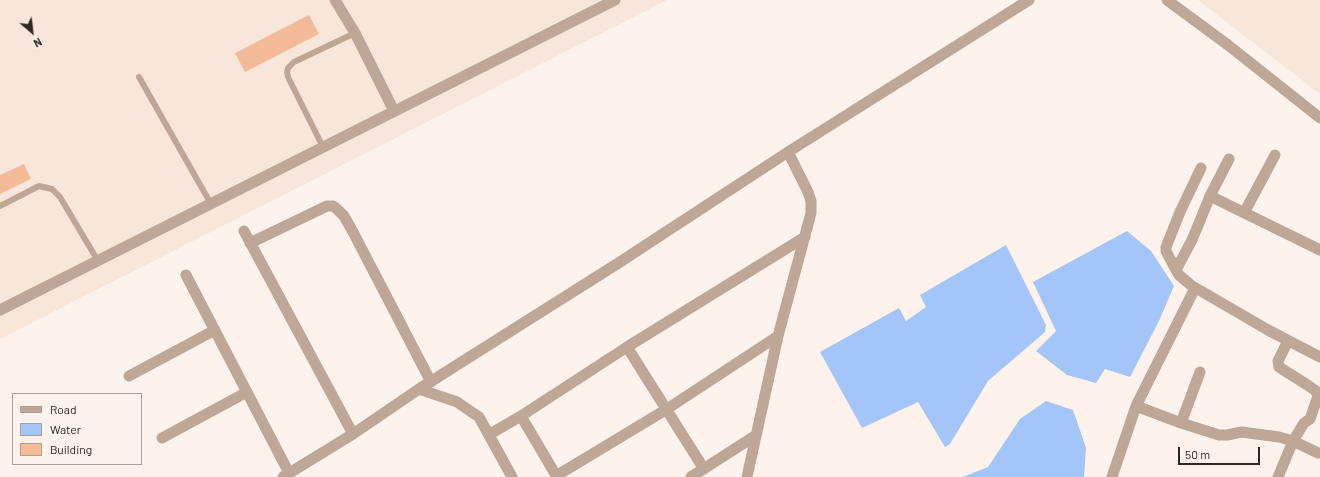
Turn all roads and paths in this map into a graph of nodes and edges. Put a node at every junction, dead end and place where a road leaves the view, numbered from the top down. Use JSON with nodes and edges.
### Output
{"nodes":[{"id":1,"x":335,"y":0,"type":"edge"},
{"id":2,"x":615,"y":0,"type":"edge"},
{"id":3,"x":1028,"y":0,"type":"edge"},
{"id":4,"x":1167,"y":0,"type":"edge"},
{"id":5,"x":355,"y":33,"type":"junction"},
{"id":6,"x":139,"y":77,"type":"dead end"},
{"id":7,"x":394,"y":111,"type":"junction"},
{"id":8,"x":1320,"y":118,"type":"edge"},
{"id":9,"x":323,"y":147,"type":"junction"},
{"id":10,"x":788,"y":152,"type":"junction"},
{"id":11,"x":1275,"y":155,"type":"dead end"},
{"id":12,"x":1229,"y":159,"type":"dead end"},
{"id":13,"x":1201,"y":168,"type":"dead end"},
{"id":14,"x":1210,"y":196,"type":"junction"},
{"id":15,"x":211,"y":204,"type":"junction"},
{"id":16,"x":0,"y":206,"type":"edge"},
{"id":17,"x":1244,"y":213,"type":"junction"},
{"id":18,"x":244,"y":231,"type":"dead end"},
{"id":19,"x":805,"y":237,"type":"junction"},
{"id":20,"x":250,"y":243,"type":"junction"},
{"id":21,"x":1320,"y":250,"type":"edge"},
{"id":22,"x":98,"y":261,"type":"junction"},
{"id":23,"x":1176,"y":270,"type":"junction"},
{"id":24,"x":186,"y":275,"type":"dead end"},
{"id":25,"x":1195,"y":288,"type":"junction"},
{"id":26,"x":0,"y":310,"type":"edge"},
{"id":27,"x":215,"y":330,"type":"junction"},
{"id":28,"x":778,"y":336,"type":"junction"},
{"id":29,"x":1288,"y":341,"type":"junction"},
{"id":30,"x":627,"y":347,"type":"junction"},
{"id":31,"x":1320,"y":357,"type":"edge"},
{"id":32,"x":1200,"y":372,"type":"dead end"},
{"id":33,"x":129,"y":376,"type":"dead end"},
{"id":34,"x":431,"y":382,"type":"junction"},
{"id":35,"x":419,"y":389,"type":"junction"},
{"id":36,"x":247,"y":392,"type":"junction"},
{"id":37,"x":1136,"y":406,"type":"junction"},
{"id":38,"x":667,"y":409,"type":"junction"},
{"id":39,"x":521,"y":416,"type":"junction"},
{"id":40,"x":1181,"y":423,"type":"junction"},
{"id":41,"x":353,"y":434,"type":"junction"},
{"id":42,"x":490,"y":434,"type":"junction"},
{"id":43,"x":756,"y":436,"type":"junction"},
{"id":44,"x":162,"y":438,"type":"dead end"},
{"id":45,"x":1293,"y":441,"type":"junction"},
{"id":46,"x":1318,"y":453,"type":"dead end"},
{"id":47,"x":704,"y":469,"type":"junction"},
{"id":48,"x":286,"y":475,"type":"edge"},
{"id":49,"x":512,"y":477,"type":"edge"},
{"id":50,"x":557,"y":477,"type":"edge"},
{"id":51,"x":691,"y":477,"type":"edge"},
{"id":52,"x":747,"y":477,"type":"edge"},
{"id":53,"x":1112,"y":477,"type":"edge"},
{"id":54,"x":1278,"y":477,"type":"edge"}],
"edges":[{"from":1,"to":5,"type":"street"},
{"from":2,"to":7,"type":"street"},
{"from":3,"to":10,"type":"street"},
{"from":4,"to":8,"type":"street"},
{"from":5,"to":7,"type":"street"},
{"from":5,"to":9,"type":"lane"},
{"from":6,"to":15,"type":"lane"},
{"from":7,"to":9,"type":"street"},
{"from":9,"to":15,"type":"street"},
{"from":10,"to":19,"type":"street"},
{"from":10,"to":34,"type":"street"},
{"from":11,"to":17,"type":"street"},
{"from":12,"to":14,"type":"street"},
{"from":13,"to":23,"type":"street"},
{"from":14,"to":17,"type":"street"},
{"from":14,"to":23,"type":"street"},
{"from":15,"to":22,"type":"street"},
{"from":16,"to":22,"type":"lane"},
{"from":17,"to":21,"type":"street"},
{"from":18,"to":20,"type":"street"},
{"from":19,"to":28,"type":"street"},
{"from":19,"to":30,"type":"street"},
{"from":20,"to":34,"type":"street"},
{"from":20,"to":41,"type":"street"},
{"from":22,"to":26,"type":"street"},
{"from":23,"to":25,"type":"street"},
{"from":24,"to":27,"type":"street"},
{"from":25,"to":29,"type":"street"},
{"from":25,"to":37,"type":"street"},
{"from":27,"to":33,"type":"street"},
{"from":27,"to":36,"type":"street"},
{"from":28,"to":38,"type":"street"},
{"from":28,"to":43,"type":"street"},
{"from":29,"to":31,"type":"street"},
{"from":29,"to":45,"type":"street"},
{"from":30,"to":38,"type":"street"},
{"from":30,"to":39,"type":"street"},
{"from":32,"to":40,"type":"street"},
{"from":34,"to":35,"type":"street"},
{"from":35,"to":41,"type":"street"},
{"from":35,"to":42,"type":"street"},
{"from":36,"to":44,"type":"street"},
{"from":36,"to":48,"type":"street"},
{"from":37,"to":40,"type":"street"},
{"from":37,"to":53,"type":"street"},
{"from":38,"to":47,"type":"street"},
{"from":38,"to":50,"type":"street"},
{"from":39,"to":42,"type":"street"},
{"from":39,"to":50,"type":"street"},
{"from":40,"to":45,"type":"street"},
{"from":41,"to":48,"type":"street"},
{"from":42,"to":49,"type":"street"},
{"from":43,"to":47,"type":"street"},
{"from":43,"to":52,"type":"street"},
{"from":45,"to":46,"type":"street"},
{"from":45,"to":54,"type":"street"},
{"from":47,"to":51,"type":"street"}]}
